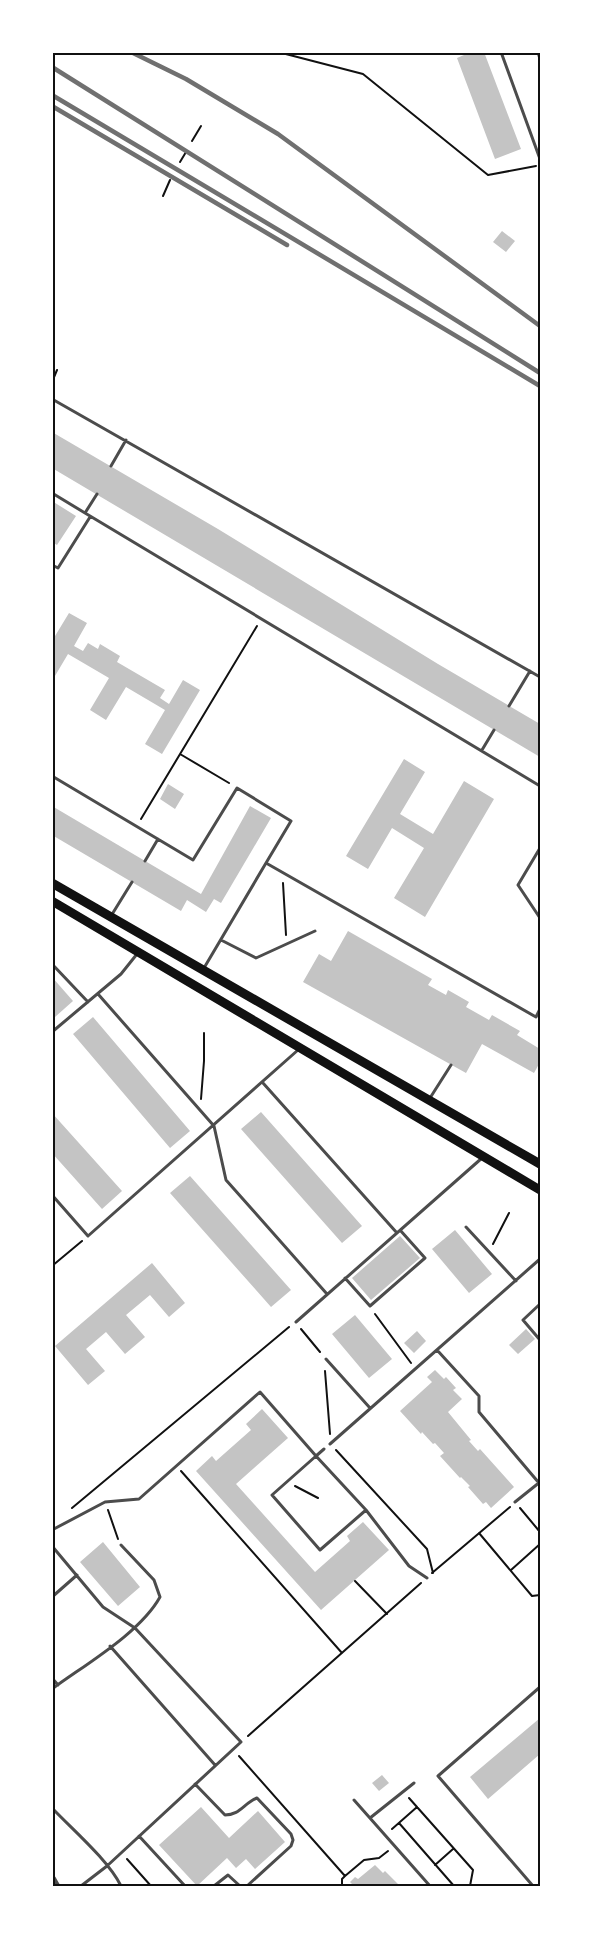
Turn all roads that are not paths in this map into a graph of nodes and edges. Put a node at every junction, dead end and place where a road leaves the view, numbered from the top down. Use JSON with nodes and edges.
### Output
{"nodes":[{"id":1,"x":501,"y":52,"type":"edge"},
{"id":2,"x":538,"y":52,"type":"edge"},
{"id":3,"x":540,"y":59,"type":"edge"},
{"id":4,"x":540,"y":159,"type":"edge"},
{"id":5,"x":52,"y":399,"type":"edge"},
{"id":6,"x":126,"y":440,"type":"junction"},
{"id":7,"x":111,"y":466,"type":"dead end"},
{"id":8,"x":52,"y":493,"type":"edge"},
{"id":9,"x":97,"y":494,"type":"dead end"},
{"id":10,"x":86,"y":513,"type":"junction"},
{"id":11,"x":90,"y":516,"type":"junction"},
{"id":12,"x":52,"y":565,"type":"edge"},
{"id":13,"x":530,"y":671,"type":"junction"},
{"id":14,"x":540,"y":677,"type":"edge"},
{"id":15,"x":509,"y":706,"type":"dead end"},
{"id":16,"x":495,"y":730,"type":"dead end"},
{"id":17,"x":482,"y":750,"type":"junction"},
{"id":18,"x":52,"y":776,"type":"edge"},
{"id":19,"x":540,"y":786,"type":"edge"},
{"id":20,"x":158,"y":839,"type":"junction"},
{"id":21,"x":540,"y":848,"type":"edge"},
{"id":22,"x":145,"y":861,"type":"dead end"},
{"id":23,"x":266,"y":863,"type":"junction"},
{"id":24,"x":132,"y":882,"type":"dead end"},
{"id":25,"x":52,"y":883,"type":"edge"},
{"id":26,"x":52,"y":901,"type":"edge"},
{"id":27,"x":111,"y":916,"type":"junction"},
{"id":28,"x":540,"y":918,"type":"edge"},
{"id":29,"x":315,"y":931,"type":"dead end"},
{"id":30,"x":221,"y":940,"type":"junction"},
{"id":31,"x":138,"y":952,"type":"junction"},
{"id":32,"x":52,"y":964,"type":"edge"},
{"id":33,"x":203,"y":970,"type":"junction"},
{"id":34,"x":98,"y":994,"type":"junction"},
{"id":35,"x":88,"y":1002,"type":"junction"},
{"id":36,"x":540,"y":1009,"type":"edge"},
{"id":37,"x":52,"y":1032,"type":"edge"},
{"id":38,"x":301,"y":1048,"type":"junction"},
{"id":39,"x":451,"y":1065,"type":"dead end"},
{"id":40,"x":262,"y":1083,"type":"junction"},
{"id":41,"x":429,"y":1100,"type":"junction"},
{"id":42,"x":213,"y":1126,"type":"junction"},
{"id":43,"x":484,"y":1156,"type":"junction"},
{"id":44,"x":540,"y":1164,"type":"edge"},
{"id":45,"x":540,"y":1190,"type":"edge"},
{"id":46,"x":52,"y":1195,"type":"edge"},
{"id":47,"x":466,"y":1227,"type":"dead end"},
{"id":48,"x":398,"y":1232,"type":"junction"},
{"id":49,"x":540,"y":1259,"type":"edge"},
{"id":50,"x":345,"y":1278,"type":"junction"},
{"id":51,"x":516,"y":1281,"type":"junction"},
{"id":52,"x":327,"y":1294,"type":"junction"},
{"id":53,"x":540,"y":1304,"type":"edge"},
{"id":54,"x":296,"y":1322,"type":"road end"},
{"id":55,"x":540,"y":1340,"type":"edge"},
{"id":56,"x":437,"y":1350,"type":"junction"},
{"id":57,"x":326,"y":1359,"type":"road end"},
{"id":58,"x":370,"y":1408,"type":"junction"},
{"id":59,"x":330,"y":1444,"type":"road end"},
{"id":60,"x":324,"y":1449,"type":"dead end"},
{"id":61,"x":316,"y":1456,"type":"junction"},
{"id":62,"x":540,"y":1482,"type":"edge"},
{"id":63,"x":515,"y":1502,"type":"road end"},
{"id":64,"x":366,"y":1510,"type":"junction"},
{"id":65,"x":52,"y":1530,"type":"edge"},
{"id":66,"x":121,"y":1545,"type":"road end"},
{"id":67,"x":52,"y":1546,"type":"edge"},
{"id":68,"x":77,"y":1575,"type":"junction"},
{"id":69,"x":426,"y":1578,"type":"road end"},
{"id":70,"x":52,"y":1597,"type":"edge"},
{"id":71,"x":135,"y":1628,"type":"junction"},
{"id":72,"x":111,"y":1646,"type":"junction"},
{"id":73,"x":52,"y":1678,"type":"edge"},
{"id":74,"x":58,"y":1685,"type":"junction"},
{"id":75,"x":540,"y":1687,"type":"edge"},
{"id":76,"x":52,"y":1689,"type":"edge"},
{"id":77,"x":215,"y":1765,"type":"junction"},
{"id":78,"x":414,"y":1783,"type":"dead end"},
{"id":79,"x":195,"y":1784,"type":"junction"},
{"id":80,"x":354,"y":1800,"type":"dead end"},
{"id":81,"x":53,"y":1809,"type":"edge"},
{"id":82,"x":370,"y":1818,"type":"junction"},
{"id":83,"x":139,"y":1836,"type":"junction"},
{"id":84,"x":107,"y":1866,"type":"junction"},
{"id":85,"x":52,"y":1879,"type":"edge"},
{"id":86,"x":56,"y":1887,"type":"edge"},
{"id":87,"x":81,"y":1887,"type":"edge"},
{"id":88,"x":121,"y":1887,"type":"edge"},
{"id":89,"x":185,"y":1887,"type":"edge"},
{"id":90,"x":214,"y":1887,"type":"edge"},
{"id":91,"x":240,"y":1887,"type":"edge"},
{"id":92,"x":247,"y":1887,"type":"edge"},
{"id":93,"x":430,"y":1887,"type":"edge"},
{"id":94,"x":533,"y":1887,"type":"edge"}],
"edges":[{"from":1,"to":4,"type":"lane"},
{"from":2,"to":3,"type":"lane"},
{"from":5,"to":6,"type":"lane"},
{"from":6,"to":7,"type":"lane"},
{"from":6,"to":13,"type":"lane"},
{"from":8,"to":10,"type":"lane"},
{"from":9,"to":10,"type":"lane"},
{"from":10,"to":11,"type":"lane"},
{"from":11,"to":12,"type":"lane"},
{"from":11,"to":17,"type":"lane"},
{"from":13,"to":14,"type":"lane"},
{"from":13,"to":15,"type":"lane"},
{"from":16,"to":17,"type":"lane"},
{"from":17,"to":19,"type":"lane"},
{"from":18,"to":20,"type":"lane"},
{"from":20,"to":22,"type":"lane"},
{"from":20,"to":23,"type":"lane"},
{"from":21,"to":28,"type":"lane"},
{"from":23,"to":30,"type":"lane"},
{"from":23,"to":36,"type":"lane"},
{"from":24,"to":27,"type":"lane"},
{"from":25,"to":27,"type":"main road"},
{"from":26,"to":31,"type":"main road"},
{"from":27,"to":33,"type":"main road"},
{"from":29,"to":30,"type":"lane"},
{"from":30,"to":33,"type":"lane"},
{"from":31,"to":34,"type":"lane"},
{"from":31,"to":38,"type":"main road"},
{"from":32,"to":35,"type":"lane"},
{"from":33,"to":41,"type":"main road"},
{"from":34,"to":35,"type":"lane"},
{"from":34,"to":42,"type":"lane"},
{"from":35,"to":37,"type":"lane"},
{"from":38,"to":40,"type":"lane"},
{"from":38,"to":43,"type":"main road"},
{"from":39,"to":41,"type":"lane"},
{"from":40,"to":42,"type":"lane"},
{"from":40,"to":48,"type":"lane"},
{"from":41,"to":44,"type":"main road"},
{"from":42,"to":46,"type":"lane"},
{"from":42,"to":52,"type":"lane"},
{"from":43,"to":45,"type":"main road"},
{"from":43,"to":48,"type":"lane"},
{"from":47,"to":51,"type":"lane"},
{"from":48,"to":50,"type":"lane"},
{"from":48,"to":50,"type":"lane"},
{"from":49,"to":51,"type":"lane"},
{"from":50,"to":52,"type":"lane"},
{"from":51,"to":56,"type":"lane"},
{"from":52,"to":54,"type":"lane"},
{"from":53,"to":55,"type":"lane"},
{"from":56,"to":58,"type":"lane"},
{"from":56,"to":62,"type":"lane"},
{"from":57,"to":58,"type":"lane"},
{"from":58,"to":59,"type":"lane"},
{"from":60,"to":61,"type":"lane"},
{"from":61,"to":64,"type":"lane"},
{"from":61,"to":64,"type":"lane"},
{"from":61,"to":65,"type":"lane"},
{"from":62,"to":63,"type":"lane"},
{"from":64,"to":69,"type":"lane"},
{"from":66,"to":71,"type":"lane"},
{"from":67,"to":68,"type":"lane"},
{"from":68,"to":70,"type":"lane"},
{"from":68,"to":71,"type":"lane"},
{"from":71,"to":72,"type":"lane"},
{"from":71,"to":77,"type":"lane"},
{"from":72,"to":74,"type":"lane"},
{"from":72,"to":77,"type":"lane"},
{"from":73,"to":74,"type":"lane"},
{"from":74,"to":76,"type":"lane"},
{"from":75,"to":94,"type":"lane"},
{"from":77,"to":79,"type":"lane"},
{"from":78,"to":82,"type":"lane"},
{"from":79,"to":83,"type":"lane"},
{"from":79,"to":92,"type":"lane"},
{"from":80,"to":82,"type":"lane"},
{"from":81,"to":84,"type":"lane"},
{"from":82,"to":93,"type":"lane"},
{"from":83,"to":84,"type":"lane"},
{"from":83,"to":89,"type":"lane"},
{"from":84,"to":87,"type":"lane"},
{"from":84,"to":88,"type":"lane"},
{"from":85,"to":86,"type":"street"},
{"from":90,"to":91,"type":"lane"}]}
